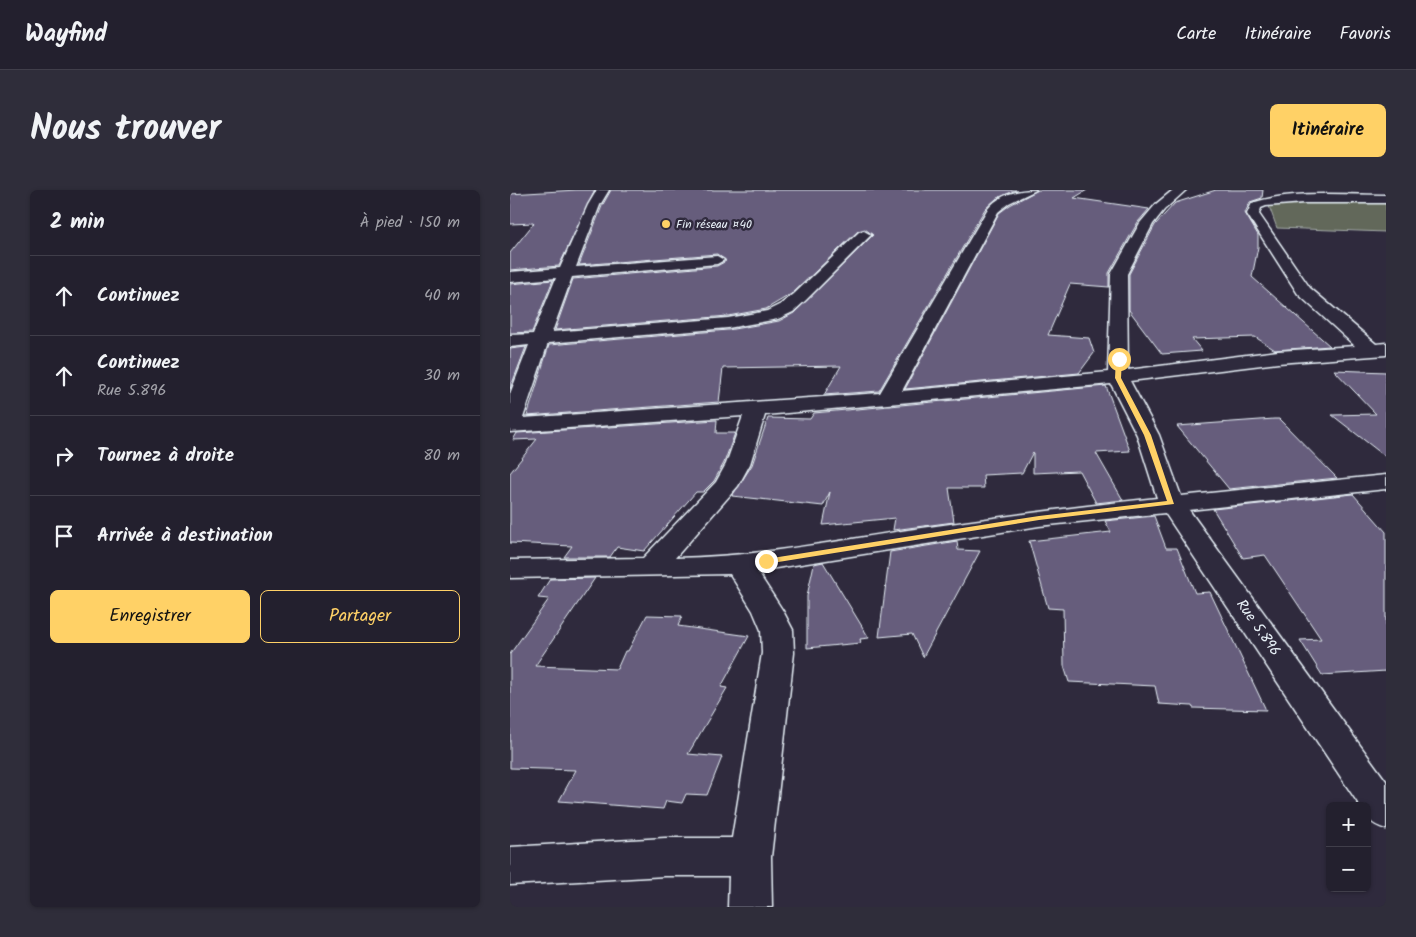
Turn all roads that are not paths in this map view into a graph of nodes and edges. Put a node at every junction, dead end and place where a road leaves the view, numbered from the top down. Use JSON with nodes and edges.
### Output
{"nodes":[{"id":1,"x":603,"y":190,"type":"edge"},
{"id":2,"x":1030,"y":190,"type":"edge"},
{"id":3,"x":1180,"y":190,"type":"edge"},
{"id":4,"x":1386,"y":199,"type":"edge"},
{"id":5,"x":864,"y":234,"type":"dead end"},
{"id":6,"x":717,"y":260,"type":"dead end"},
{"id":7,"x":566,"y":274,"type":"junction"},
{"id":8,"x":510,"y":277,"type":"edge"},
{"id":9,"x":540,"y":338,"type":"junction"},
{"id":10,"x":510,"y":341,"type":"edge"},
{"id":11,"x":1378,"y":349,"type":"edge"},
{"id":12,"x":1118,"y":378,"type":"junction"},
{"id":13,"x":887,"y":399,"type":"junction"},
{"id":14,"x":756,"y":409,"type":"junction"},
{"id":15,"x":510,"y":424,"type":"edge"},
{"id":16,"x":1386,"y":482,"type":"edge"},
{"id":17,"x":1171,"y":503,"type":"junction"},
{"id":18,"x":738,"y":564,"type":"junction"},
{"id":19,"x":651,"y":568,"type":"junction"},
{"id":20,"x":510,"y":569,"type":"edge"},
{"id":21,"x":1386,"y":812,"type":"edge"},
{"id":22,"x":750,"y":857,"type":"junction"},
{"id":23,"x":510,"y":866,"type":"edge"},
{"id":24,"x":750,"y":907,"type":"edge"}],
"edges":[{"from":1,"to":7,"type":"street"},
{"from":2,"to":13,"type":"street"},
{"from":3,"to":12,"type":"street"},
{"from":4,"to":11,"type":"street"},
{"from":5,"to":9,"type":"street"},
{"from":6,"to":7,"type":"street"},
{"from":7,"to":8,"type":"street"},
{"from":7,"to":9,"type":"street"},
{"from":9,"to":10,"type":"street"},
{"from":9,"to":15,"type":"street"},
{"from":11,"to":12,"type":"street"},
{"from":12,"to":13,"type":"street"},
{"from":12,"to":17,"type":"street","name":"Rue 5.896"},
{"from":13,"to":14,"type":"street"},
{"from":14,"to":15,"type":"street"},
{"from":14,"to":19,"type":"street"},
{"from":16,"to":17,"type":"street"},
{"from":17,"to":18,"type":"street"},
{"from":17,"to":21,"type":"street","name":"Rue 5.896"},
{"from":18,"to":19,"type":"street"},
{"from":18,"to":22,"type":"street"},
{"from":19,"to":20,"type":"street"},
{"from":22,"to":23,"type":"street"},
{"from":22,"to":24,"type":"street"}]}
